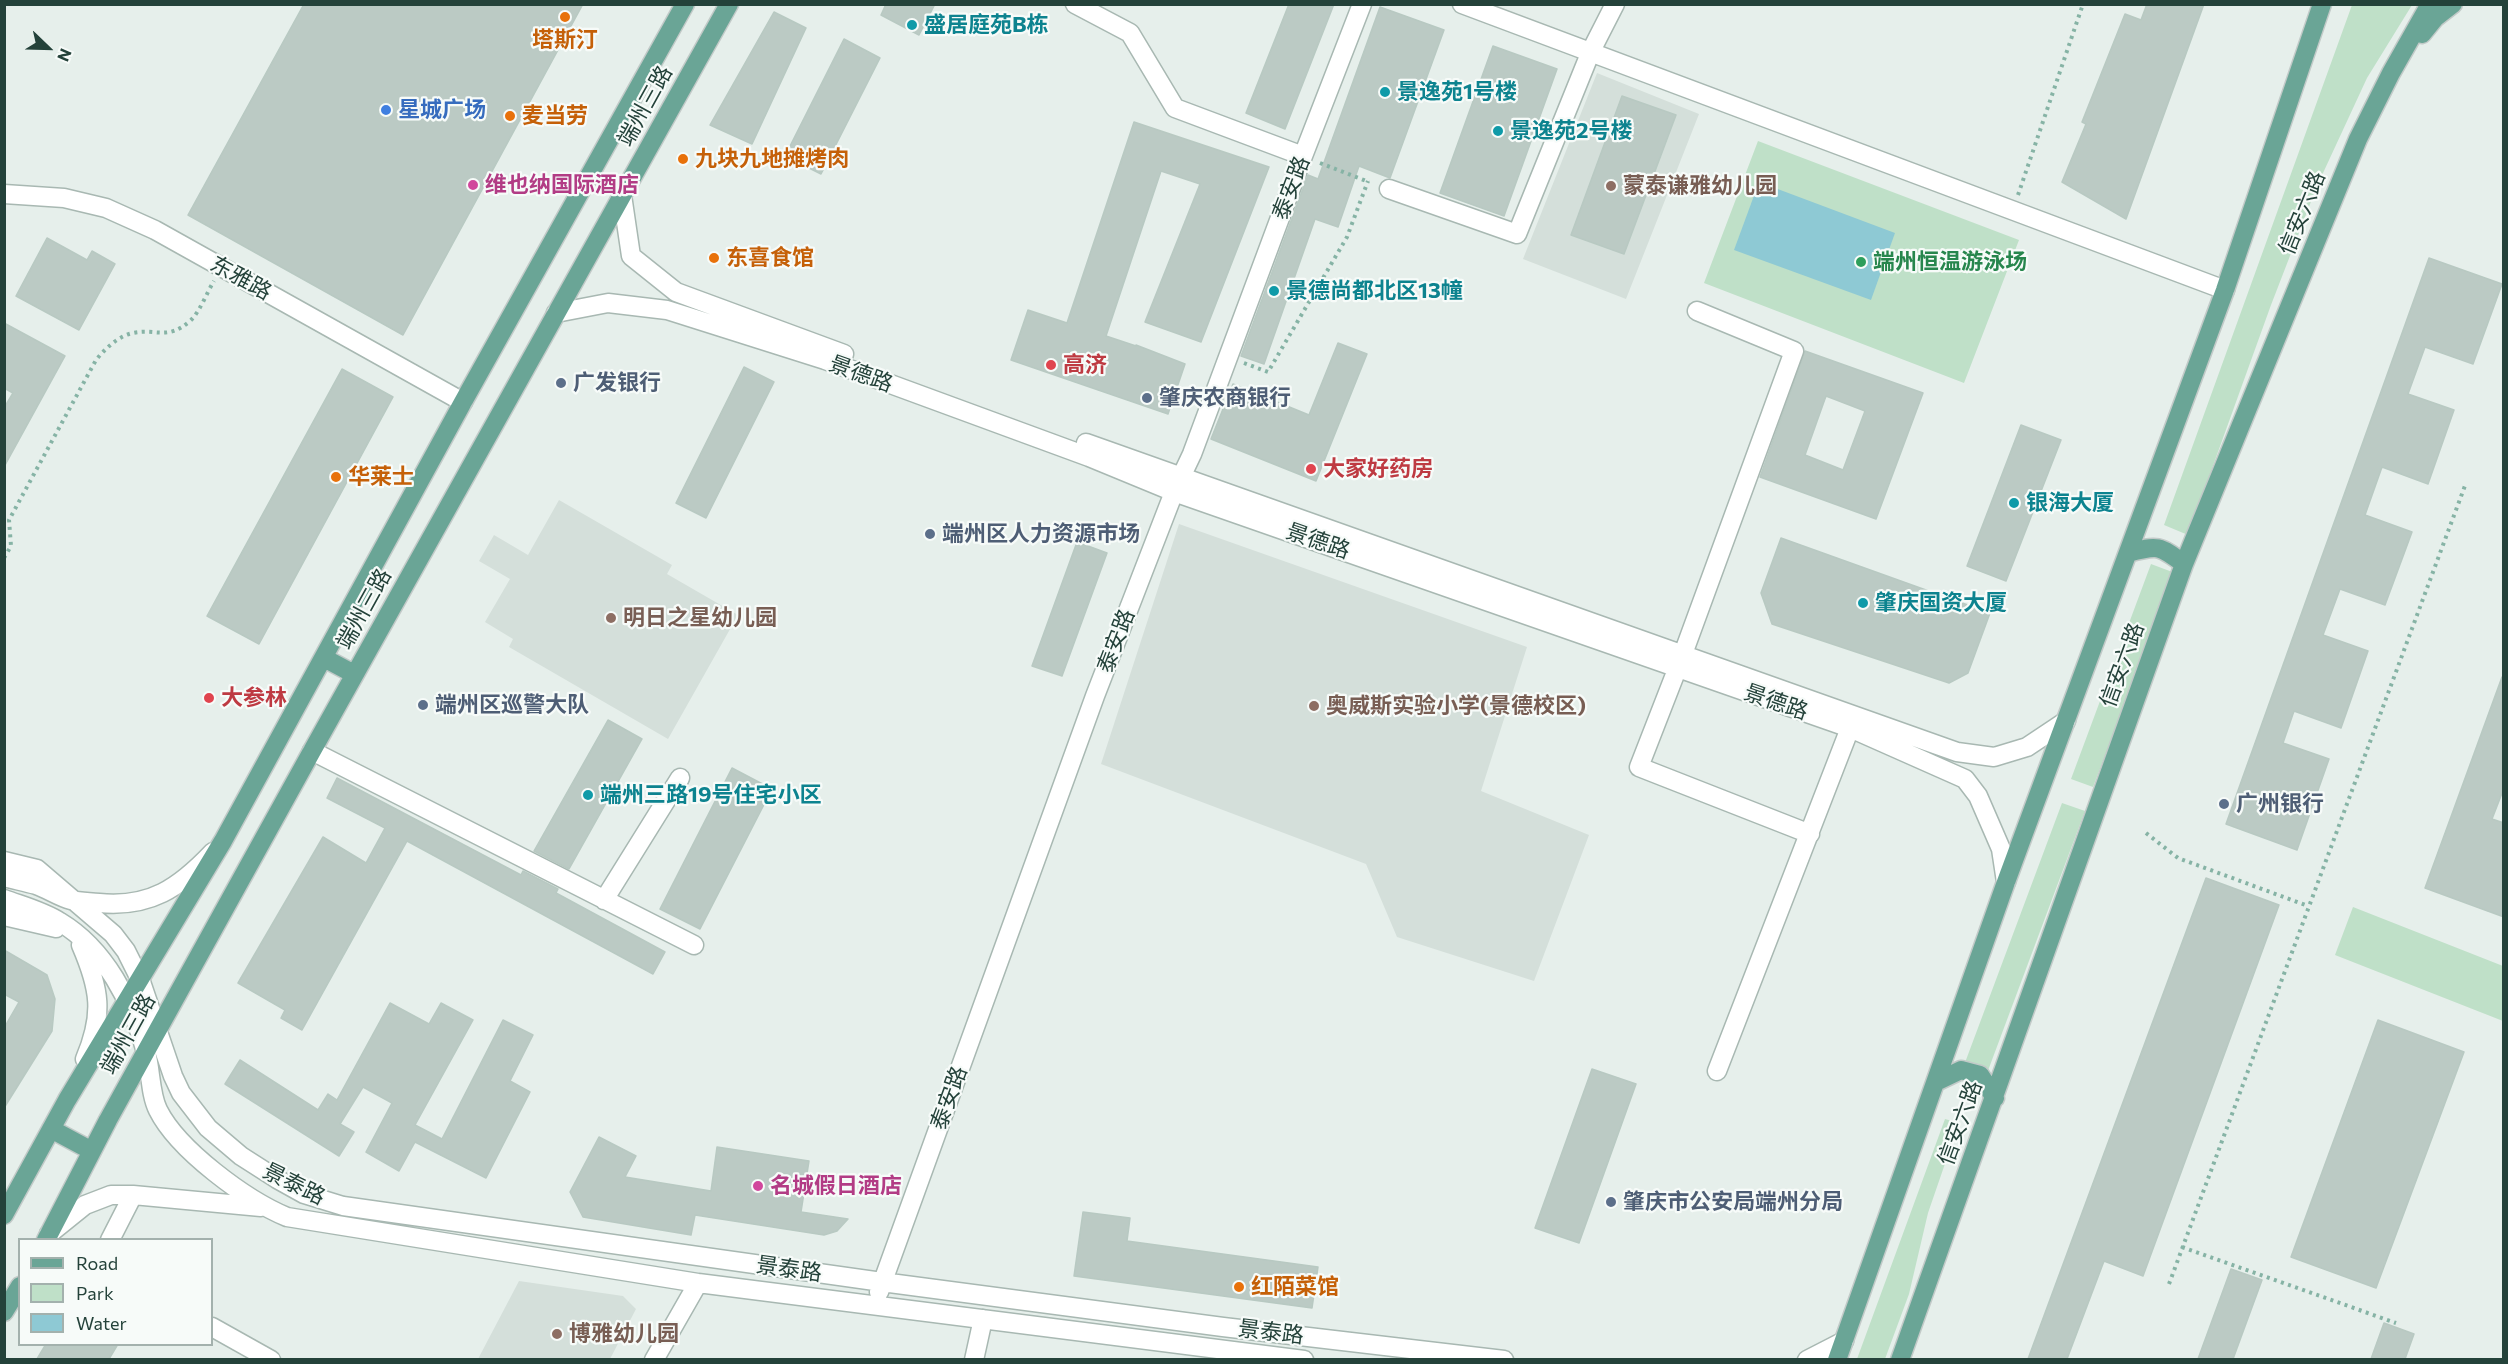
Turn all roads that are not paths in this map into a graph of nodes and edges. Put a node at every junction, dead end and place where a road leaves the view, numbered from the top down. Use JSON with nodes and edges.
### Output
{"nodes":[{"id":1,"x":685,"y":4,"type":"edge"},
{"id":2,"x":729,"y":4,"type":"edge"},
{"id":3,"x":1075,"y":4,"type":"edge"},
{"id":4,"x":1362,"y":4,"type":"edge"},
{"id":5,"x":1462,"y":4,"type":"edge"},
{"id":6,"x":1615,"y":4,"type":"edge"},
{"id":7,"x":2322,"y":4,"type":"edge"},
{"id":8,"x":2430,"y":4,"type":"edge"},
{"id":9,"x":2453,"y":4,"type":"edge"},
{"id":10,"x":1591,"y":51,"type":"junction"},
{"id":11,"x":2391,"y":73,"type":"junction"},
{"id":12,"x":1302,"y":156,"type":"junction"},
{"id":13,"x":1389,"y":189,"type":"road end"},
{"id":14,"x":4,"y":194,"type":"edge"},
{"id":15,"x":622,"y":195,"type":"junction"},
{"id":16,"x":2225,"y":290,"type":"junction"},
{"id":17,"x":1696,"y":311,"type":"dead end"},
{"id":18,"x":556,"y":313,"type":"junction"},
{"id":19,"x":463,"y":402,"type":"junction"},
{"id":20,"x":1177,"y":485,"type":"junction"},
{"id":21,"x":2128,"y":553,"type":"junction"},
{"id":22,"x":2184,"y":564,"type":"junction"},
{"id":23,"x":324,"y":658,"type":"junction"},
{"id":24,"x":1681,"y":661,"type":"junction"},
{"id":25,"x":354,"y":674,"type":"junction"},
{"id":26,"x":2066,"y":721,"type":"junction"},
{"id":27,"x":1850,"y":728,"type":"junction"},
{"id":28,"x":312,"y":751,"type":"junction"},
{"id":29,"x":680,"y":778,"type":"dead end"},
{"id":30,"x":1810,"y":834,"type":"junction"},
{"id":31,"x":223,"y":841,"type":"junction"},
{"id":32,"x":4,"y":861,"type":"edge"},
{"id":33,"x":4,"y":878,"type":"edge"},
{"id":34,"x":2006,"y":882,"type":"junction"},
{"id":35,"x":4,"y":899,"type":"edge"},
{"id":36,"x":71,"y":900,"type":"junction"},
{"id":37,"x":604,"y":900,"type":"junction"},
{"id":38,"x":4,"y":916,"type":"edge"},
{"id":39,"x":75,"y":932,"type":"junction"},
{"id":40,"x":694,"y":945,"type":"dead end"},
{"id":41,"x":140,"y":979,"type":"junction"},
{"id":42,"x":127,"y":1002,"type":"junction"},
{"id":43,"x":159,"y":1028,"type":"junction"},
{"id":44,"x":146,"y":1052,"type":"junction"},
{"id":45,"x":1717,"y":1071,"type":"dead end"},
{"id":46,"x":1936,"y":1082,"type":"junction"},
{"id":47,"x":1995,"y":1098,"type":"junction"},
{"id":48,"x":67,"y":1100,"type":"junction"},
{"id":49,"x":51,"y":1130,"type":"junction"},
{"id":50,"x":92,"y":1151,"type":"junction"},
{"id":51,"x":134,"y":1195,"type":"junction"},
{"id":52,"x":263,"y":1207,"type":"junction"},
{"id":53,"x":4,"y":1215,"type":"edge"},
{"id":54,"x":48,"y":1237,"type":"edge"},
{"id":55,"x":111,"y":1238,"type":"edge"},
{"id":56,"x":882,"y":1282,"type":"junction"},
{"id":57,"x":698,"y":1283,"type":"junction"},
{"id":58,"x":18,"y":1289,"type":"edge"},
{"id":59,"x":874,"y":1305,"type":"junction"},
{"id":60,"x":4,"y":1312,"type":"edge"},
{"id":61,"x":983,"y":1319,"type":"junction"},
{"id":62,"x":213,"y":1327,"type":"edge"},
{"id":63,"x":1844,"y":1341,"type":"junction"},
{"id":64,"x":271,"y":1359,"type":"edge"},
{"id":65,"x":654,"y":1359,"type":"edge"},
{"id":66,"x":974,"y":1359,"type":"edge"},
{"id":67,"x":1304,"y":1359,"type":"edge"},
{"id":68,"x":1504,"y":1359,"type":"edge"},
{"id":69,"x":1808,"y":1359,"type":"edge"},
{"id":70,"x":1837,"y":1359,"type":"edge"},
{"id":71,"x":1900,"y":1359,"type":"edge"}],
"edges":[{"from":1,"to":19,"type":"main road","name":"端州三路"},
{"from":2,"to":15,"type":"main road","name":"端州三路"},
{"from":3,"to":12,"type":"street"},
{"from":4,"to":12,"type":"street","name":"泰安路"},
{"from":5,"to":10,"type":"street"},
{"from":6,"to":10,"type":"street"},
{"from":7,"to":16,"type":"main road","name":"信安六路"},
{"from":8,"to":11,"type":"main road","name":"信安六路"},
{"from":9,"to":11,"type":"main road"},
{"from":10,"to":13,"type":"street"},
{"from":10,"to":16,"type":"street"},
{"from":11,"to":22,"type":"main road","name":"信安六路"},
{"from":12,"to":20,"type":"street","name":"泰安路"},
{"from":14,"to":19,"type":"street","name":"东雅路"},
{"from":15,"to":18,"type":"main road","name":"端州三路"},
{"from":15,"to":20,"type":"street","name":"景德路"},
{"from":16,"to":21,"type":"main road","name":"信安六路"},
{"from":17,"to":24,"type":"street"},
{"from":18,"to":20,"type":"street","name":"景德路"},
{"from":18,"to":25,"type":"main road","name":"端州三路"},
{"from":19,"to":23,"type":"main road","name":"端州三路"},
{"from":20,"to":24,"type":"street","name":"景德路"},
{"from":20,"to":56,"type":"street","name":"泰安路"},
{"from":21,"to":22,"type":"main road"},
{"from":21,"to":26,"type":"main road","name":"信安六路"},
{"from":22,"to":47,"type":"main road","name":"信安六路"},
{"from":23,"to":25,"type":"main road"},
{"from":23,"to":31,"type":"main road","name":"端州三路"},
{"from":24,"to":26,"type":"street","name":"景德路"},
{"from":24,"to":27,"type":"street","name":"景德路"},
{"from":24,"to":30,"type":"street"},
{"from":25,"to":28,"type":"main road","name":"端州三路"},
{"from":26,"to":34,"type":"main road","name":"信安六路"},
{"from":27,"to":30,"type":"street"},
{"from":27,"to":34,"type":"street","name":"景德路"},
{"from":28,"to":37,"type":"street"},
{"from":28,"to":43,"type":"main road","name":"端州三路"},
{"from":29,"to":37,"type":"street"},
{"from":30,"to":45,"type":"street"},
{"from":31,"to":36,"type":"street"},
{"from":31,"to":41,"type":"main road","name":"端州三路"},
{"from":32,"to":36,"type":"street"},
{"from":33,"to":36,"type":"street"},
{"from":34,"to":46,"type":"main road","name":"信安六路"},
{"from":35,"to":39,"type":"street"},
{"from":36,"to":41,"type":"street","name":"景泰路"},
{"from":37,"to":40,"type":"street"},
{"from":38,"to":39,"type":"street"},
{"from":39,"to":42,"type":"street"},
{"from":39,"to":48,"type":"street"},
{"from":41,"to":42,"type":"main road","name":"端州三路"},
{"from":41,"to":43,"type":"street","name":"景泰路"},
{"from":42,"to":44,"type":"street"},
{"from":42,"to":48,"type":"main road","name":"端州三路"},
{"from":43,"to":44,"type":"main road","name":"端州三路"},
{"from":43,"to":56,"type":"street","name":"景泰路"},
{"from":44,"to":50,"type":"main road","name":"端州三路"},
{"from":44,"to":52,"type":"street"},
{"from":46,"to":47,"type":"main road"},
{"from":46,"to":63,"type":"main road","name":"信安六路"},
{"from":47,"to":71,"type":"main road","name":"信安六路"},
{"from":48,"to":49,"type":"main road","name":"端州三路"},
{"from":49,"to":50,"type":"main road"},
{"from":49,"to":53,"type":"main road","name":"端州三路"},
{"from":50,"to":54,"type":"main road","name":"端州三路"},
{"from":51,"to":52,"type":"street"},
{"from":51,"to":54,"type":"street"},
{"from":51,"to":55,"type":"street"},
{"from":52,"to":57,"type":"street"},
{"from":56,"to":59,"type":"street","name":"泰安路"},
{"from":56,"to":68,"type":"street","name":"景泰路"},
{"from":57,"to":59,"type":"street"},
{"from":57,"to":65,"type":"street"},
{"from":58,"to":60,"type":"main road"},
{"from":59,"to":61,"type":"street"},
{"from":61,"to":66,"type":"street"},
{"from":61,"to":67,"type":"street"},
{"from":62,"to":64,"type":"street"},
{"from":63,"to":69,"type":"street"},
{"from":63,"to":70,"type":"main road","name":"信安六路"}]}
